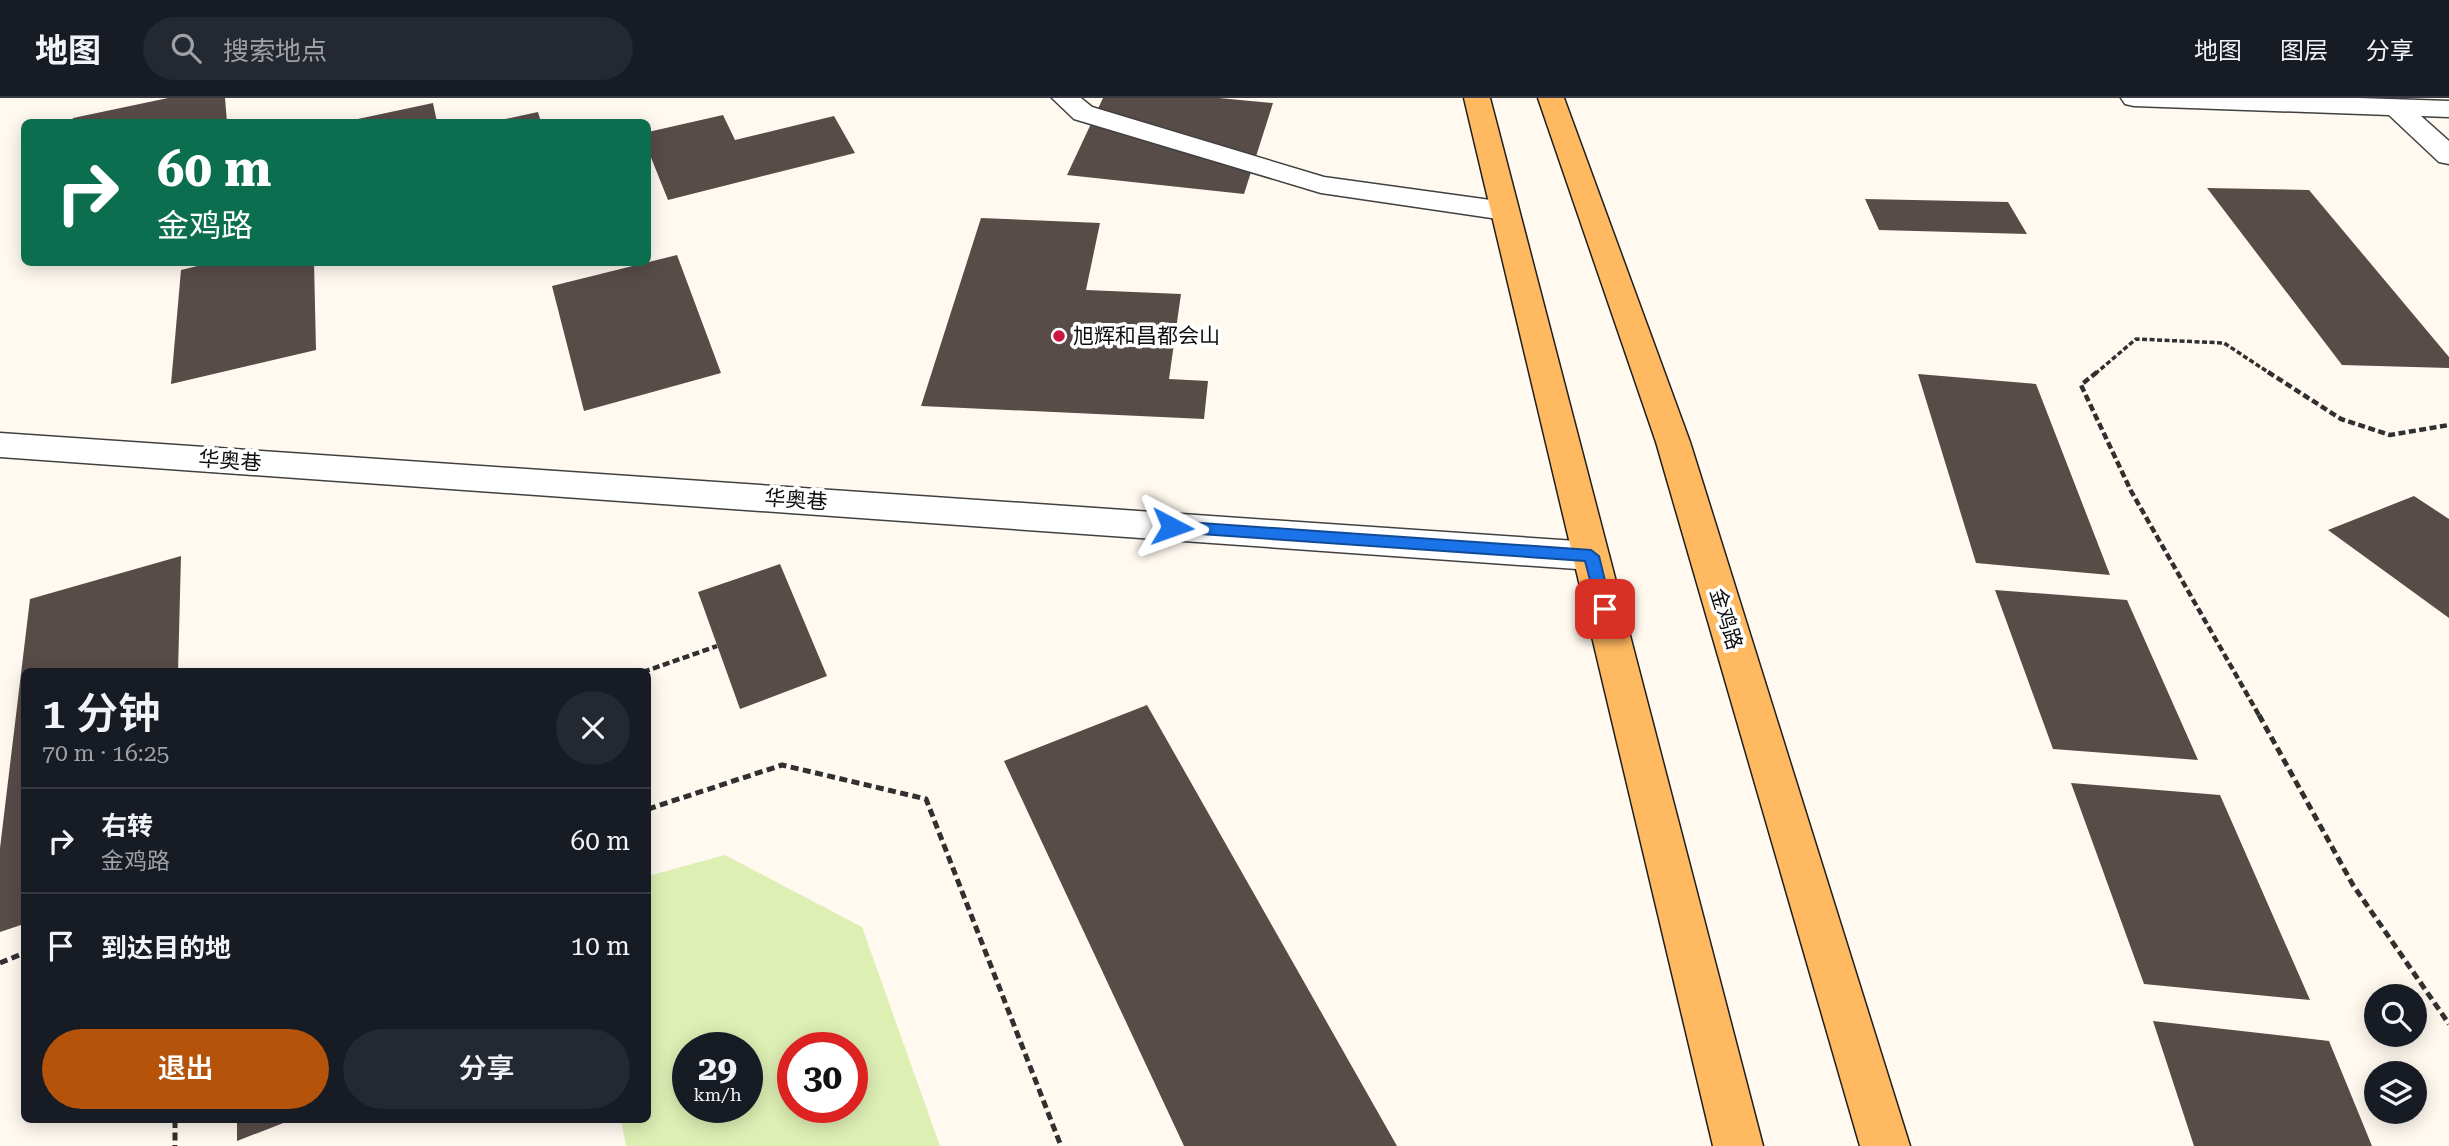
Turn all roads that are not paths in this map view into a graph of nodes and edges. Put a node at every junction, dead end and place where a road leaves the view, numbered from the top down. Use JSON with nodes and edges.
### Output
{"nodes":[{"id":1,"x":1065,"y":98,"type":"edge"},
{"id":2,"x":1477,"y":98,"type":"edge"},
{"id":3,"x":1551,"y":98,"type":"edge"},
{"id":4,"x":2134,"y":98,"type":"edge"},
{"id":5,"x":2397,"y":107,"type":"junction"},
{"id":6,"x":2449,"y":109,"type":"edge"},
{"id":7,"x":2449,"y":156,"type":"edge"},
{"id":8,"x":1505,"y":211,"type":"junction"},
{"id":9,"x":0,"y":445,"type":"edge"},
{"id":10,"x":1591,"y":556,"type":"junction"},
{"id":11,"x":1738,"y":1146,"type":"edge"},
{"id":12,"x":1885,"y":1146,"type":"edge"}],
"edges":[{"from":1,"to":8,"type":"street"},
{"from":2,"to":8,"type":"main road"},
{"from":3,"to":12,"type":"main road","name":"金鸡路"},
{"from":4,"to":5,"type":"street"},
{"from":5,"to":6,"type":"street"},
{"from":5,"to":7,"type":"street"},
{"from":8,"to":10,"type":"main road"},
{"from":9,"to":10,"type":"street","name":"华奥巷"},
{"from":10,"to":11,"type":"main road"}]}
